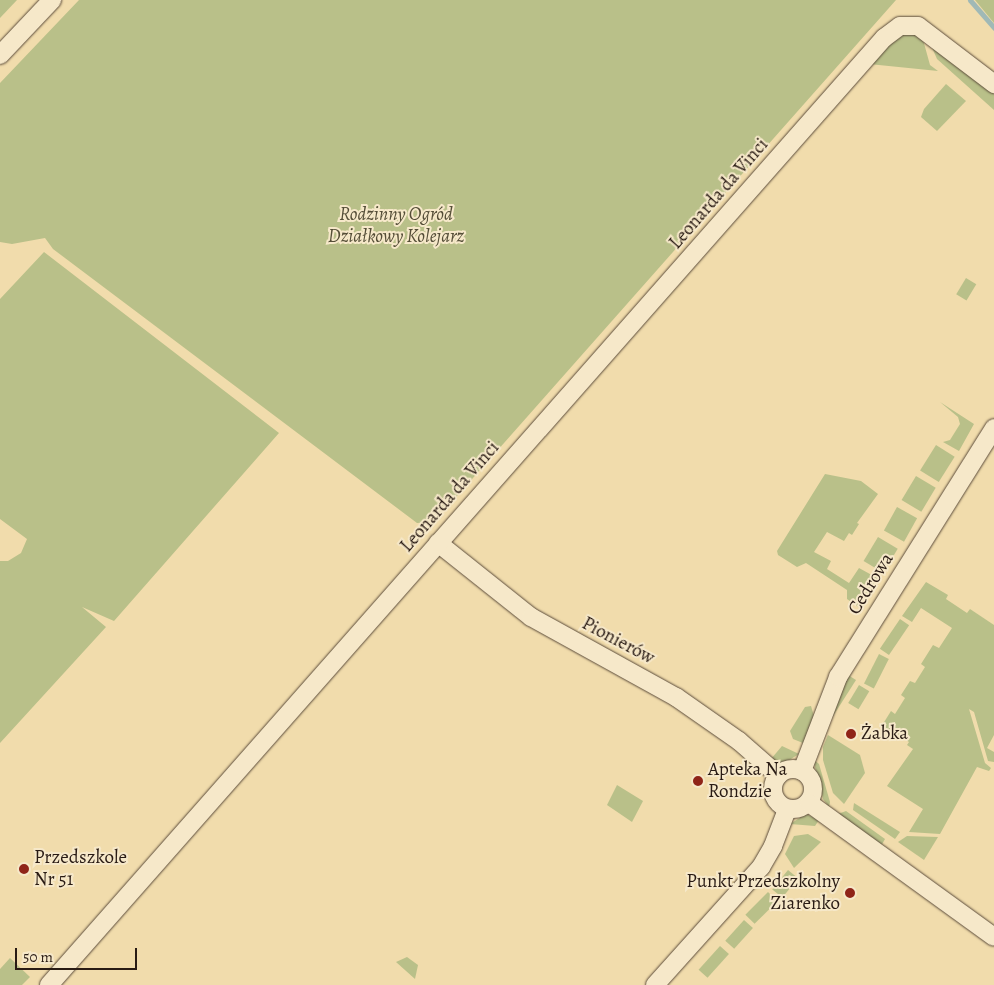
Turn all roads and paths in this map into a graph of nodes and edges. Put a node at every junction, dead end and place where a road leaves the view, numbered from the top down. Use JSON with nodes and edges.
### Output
{"nodes":[{"id":1,"x":52,"y":0,"type":"edge"},
{"id":2,"x":0,"y":55,"type":"edge"},
{"id":3,"x":994,"y":84,"type":"edge"},
{"id":4,"x":994,"y":428,"type":"edge"},
{"id":5,"x":438,"y":544,"type":"junction"},
{"id":6,"x":802,"y":771,"type":"junction"},
{"id":7,"x":778,"y":775,"type":"junction"},
{"id":8,"x":809,"y":803,"type":"junction"},
{"id":9,"x":787,"y":809,"type":"junction"},
{"id":10,"x":994,"y":937,"type":"edge"},
{"id":11,"x":49,"y":985,"type":"edge"},
{"id":12,"x":655,"y":985,"type":"edge"}],
"edges":[{"from":1,"to":2,"type":"street"},
{"from":3,"to":5,"type":"street","name":"Leonarda da Vinci"},
{"from":4,"to":6,"type":"street","name":"Cedrowa"},
{"from":5,"to":7,"type":"street","name":"Pionierów"},
{"from":5,"to":11,"type":"street","name":"Leonarda da Vinci"},
{"from":6,"to":7,"type":"street"},
{"from":6,"to":8,"type":"street"},
{"from":7,"to":9,"type":"street"},
{"from":8,"to":9,"type":"street"},
{"from":8,"to":10,"type":"street"},
{"from":9,"to":12,"type":"street"}]}
